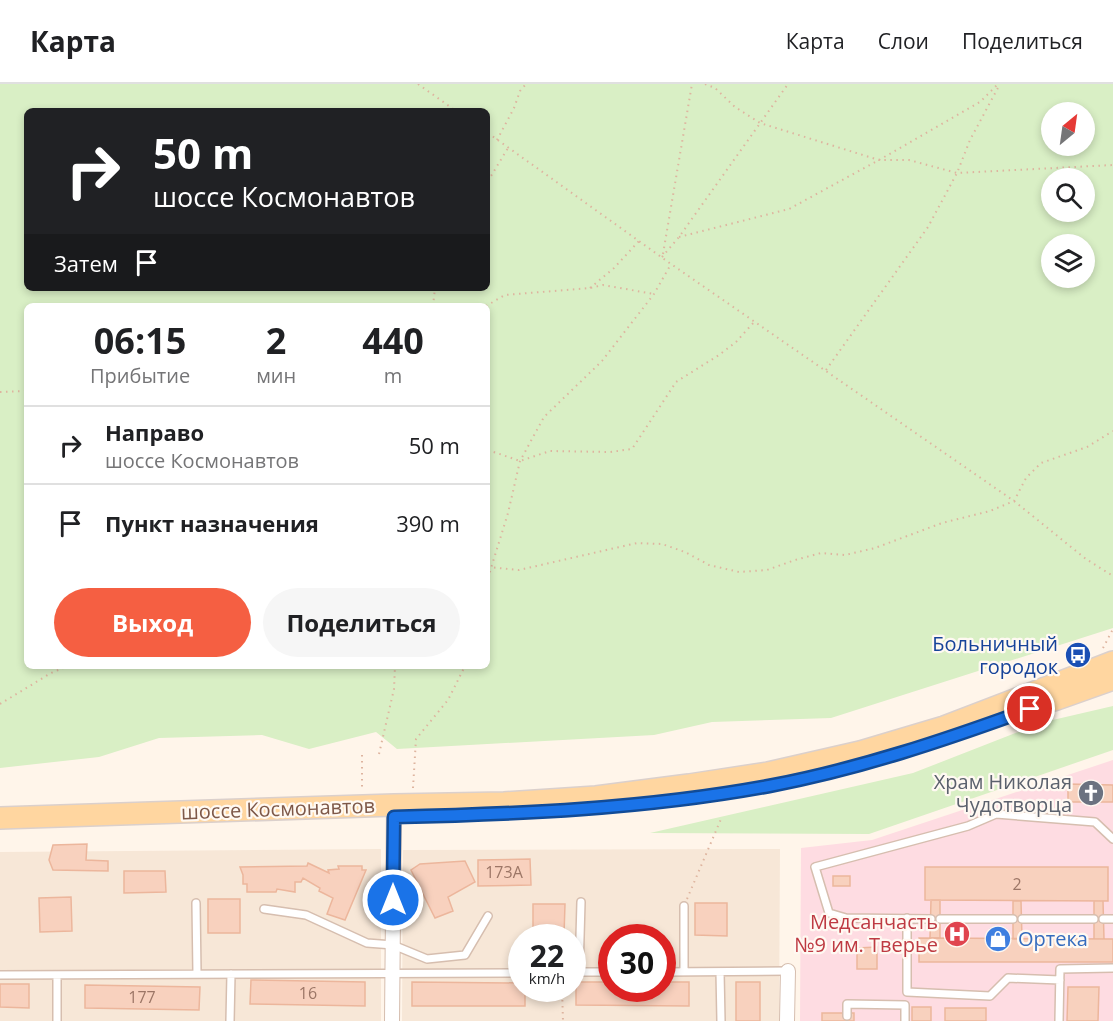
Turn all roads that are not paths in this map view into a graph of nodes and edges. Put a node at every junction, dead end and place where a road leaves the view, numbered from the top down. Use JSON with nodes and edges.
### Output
{"nodes":[{"id":1,"x":1108,"y":655,"type":"edge"},
{"id":2,"x":1113,"y":679,"type":"edge"},
{"id":3,"x":394,"y":811,"type":"junction"},
{"id":4,"x":0,"y":818,"type":"edge"},
{"id":5,"x":0,"y":829,"type":"edge"},
{"id":6,"x":1113,"y":839,"type":"edge"},
{"id":7,"x":581,"y":902,"type":"dead end"},
{"id":8,"x":196,"y":903,"type":"dead end"},
{"id":9,"x":684,"y":906,"type":"road end"},
{"id":10,"x":264,"y":909,"type":"dead end"},
{"id":11,"x":488,"y":916,"type":"dead end"},
{"id":12,"x":907,"y":918,"type":"junction"},
{"id":13,"x":931,"y":919,"type":"dead end"},
{"id":14,"x":940,"y":919,"type":"dead end"},
{"id":15,"x":1013,"y":919,"type":"dead end"},
{"id":16,"x":1022,"y":919,"type":"dead end"},
{"id":17,"x":1094,"y":919,"type":"dead end"},
{"id":18,"x":1103,"y":919,"type":"dead end"},
{"id":19,"x":1113,"y":919,"type":"edge"},
{"id":20,"x":579,"y":924,"type":"edge"},
{"id":21,"x":393,"y":945,"type":"junction"},
{"id":22,"x":1113,"y":968,"type":"edge"},
{"id":23,"x":788,"y":971,"type":"joint"},
{"id":24,"x":676,"y":972,"type":"edge"},
{"id":25,"x":684,"y":972,"type":"junction"},
{"id":26,"x":720,"y":972,"type":"junction"},
{"id":27,"x":392,"y":973,"type":"junction"},
{"id":28,"x":508,"y":973,"type":"edge"},
{"id":29,"x":197,"y":974,"type":"junction"},
{"id":30,"x":231,"y":974,"type":"junction"},
{"id":31,"x":0,"y":975,"type":"edge"},
{"id":32,"x":57,"y":975,"type":"junction"},
{"id":33,"x":1060,"y":980,"type":"junction"},
{"id":34,"x":847,"y":1016,"type":"dead end"},
{"id":35,"x":57,"y":1021,"type":"edge"},
{"id":36,"x":230,"y":1021,"type":"edge"},
{"id":37,"x":392,"y":1021,"type":"edge"},
{"id":38,"x":721,"y":1021,"type":"edge"},
{"id":39,"x":787,"y":1021,"type":"edge"},
{"id":40,"x":905,"y":1021,"type":"edge"},
{"id":41,"x":1059,"y":1021,"type":"edge"}],
"edges":[{"from":1,"to":3,"type":"main road","name":"шоссе Космонавтов"},
{"from":2,"to":3,"type":"main road","name":"шоссе Космонавтов"},
{"from":3,"to":4,"type":"main road","name":"шоссе Космонавтов"},
{"from":3,"to":5,"type":"main road","name":"шоссе Космонавтов"},
{"from":3,"to":21,"type":"street"},
{"from":6,"to":12,"type":"lane"},
{"from":7,"to":20,"type":"lane"},
{"from":8,"to":29,"type":"lane"},
{"from":9,"to":25,"type":"lane"},
{"from":10,"to":21,"type":"lane"},
{"from":11,"to":21,"type":"lane"},
{"from":12,"to":13,"type":"lane"},
{"from":12,"to":33,"type":"lane"},
{"from":14,"to":15,"type":"lane"},
{"from":16,"to":17,"type":"lane"},
{"from":18,"to":19,"type":"lane"},
{"from":21,"to":27,"type":"street"},
{"from":22,"to":33,"type":"lane"},
{"from":23,"to":26,"type":"lane"},
{"from":23,"to":39,"type":"street"},
{"from":24,"to":25,"type":"lane"},
{"from":25,"to":26,"type":"lane"},
{"from":26,"to":38,"type":"lane"},
{"from":27,"to":28,"type":"lane"},
{"from":27,"to":30,"type":"lane"},
{"from":27,"to":37,"type":"street"},
{"from":29,"to":30,"type":"lane"},
{"from":29,"to":32,"type":"lane"},
{"from":30,"to":36,"type":"lane"},
{"from":31,"to":32,"type":"lane"},
{"from":32,"to":35,"type":"lane"},
{"from":33,"to":41,"type":"lane"},
{"from":34,"to":40,"type":"lane"}]}
